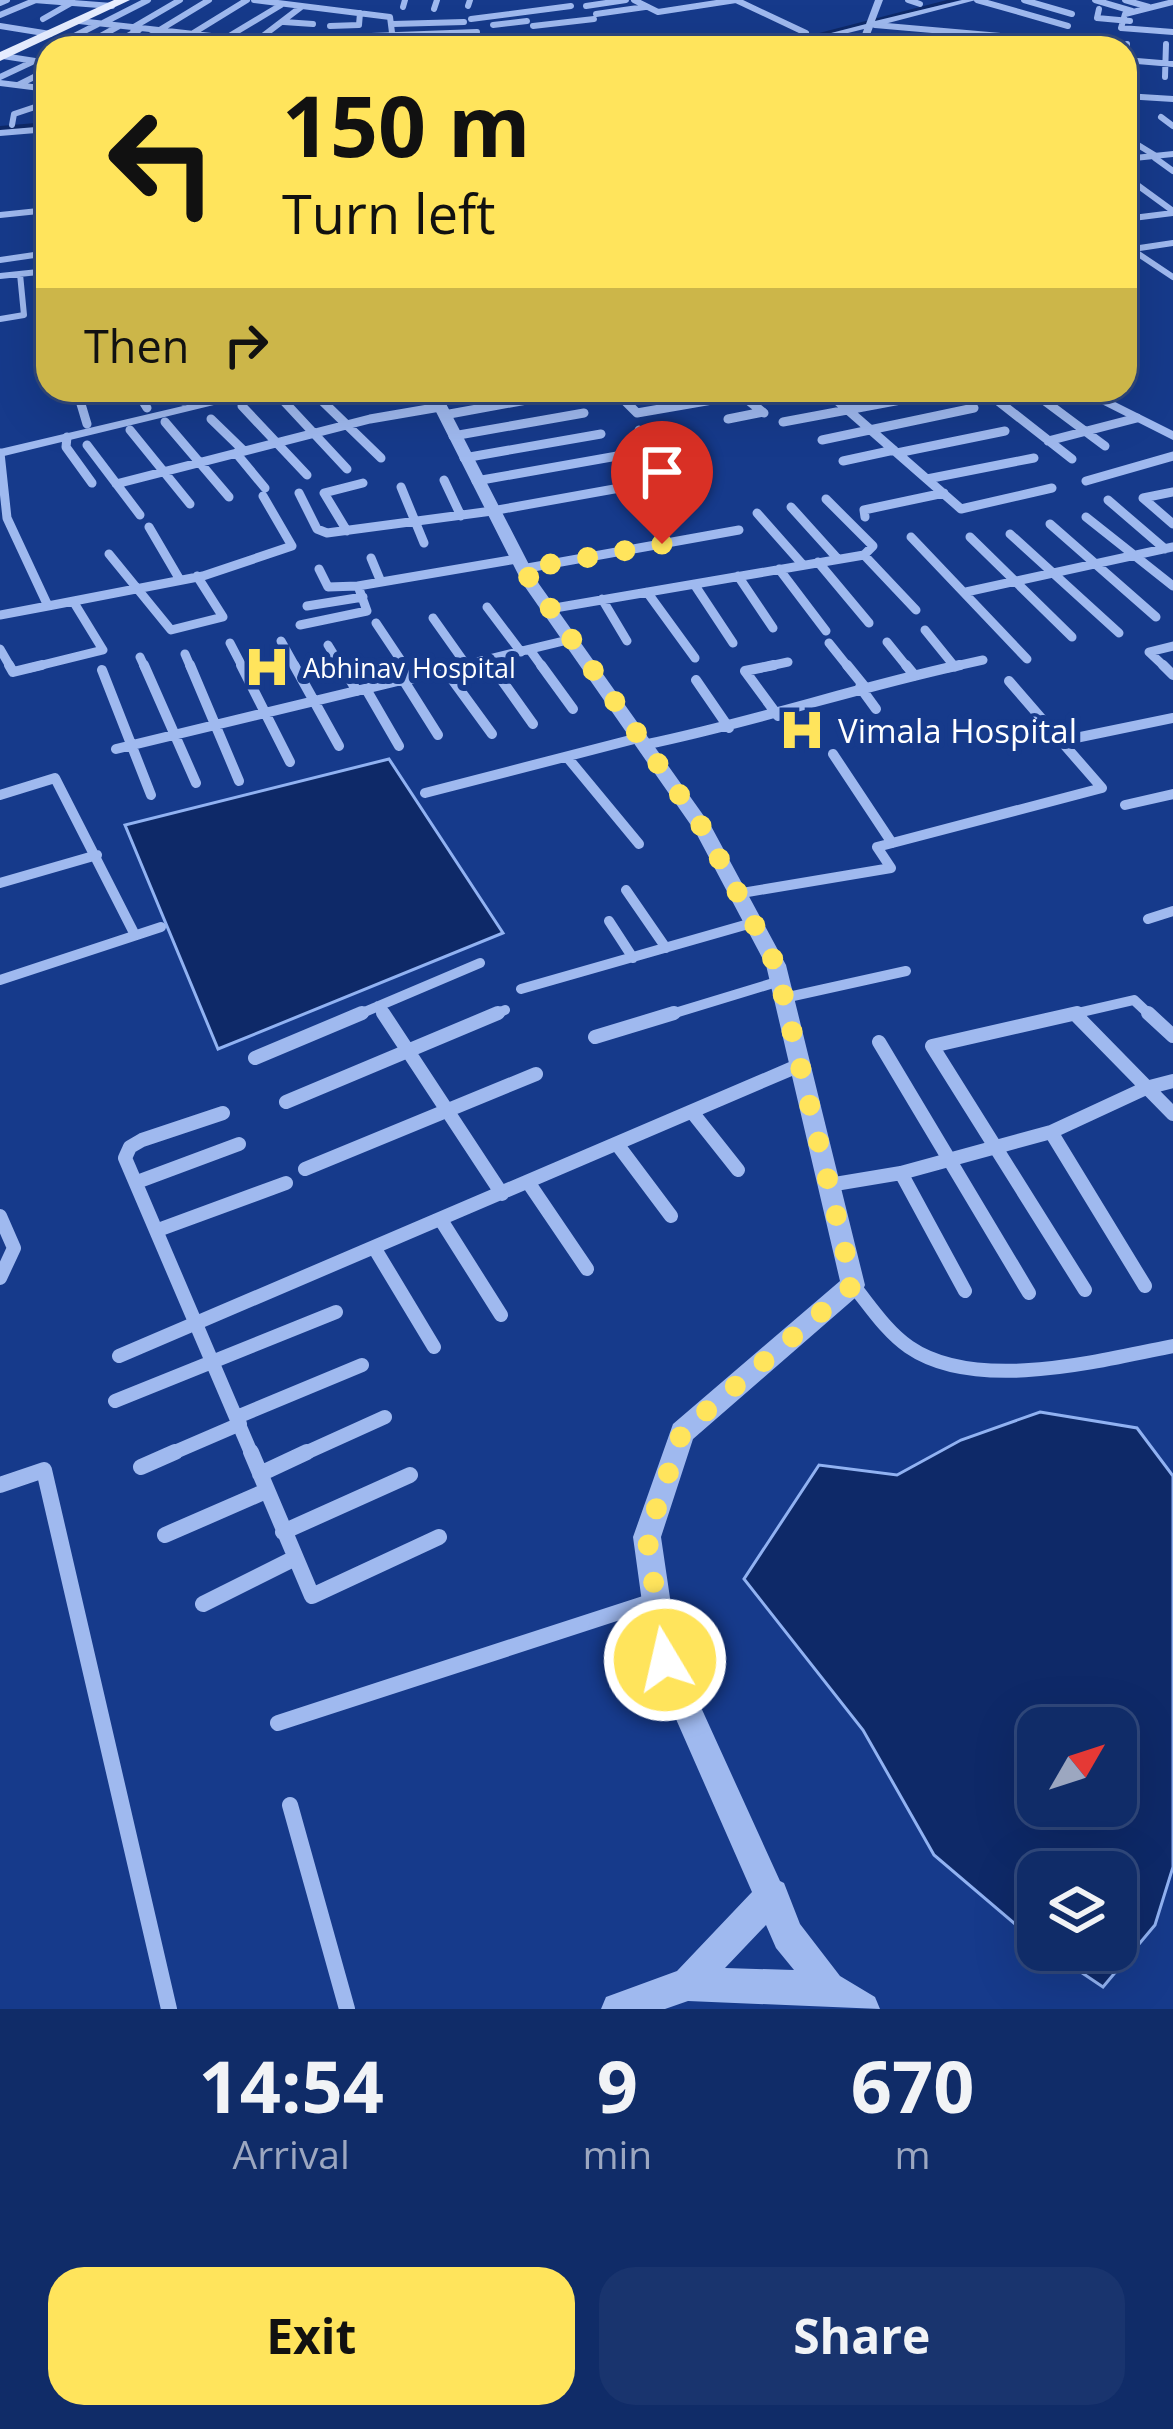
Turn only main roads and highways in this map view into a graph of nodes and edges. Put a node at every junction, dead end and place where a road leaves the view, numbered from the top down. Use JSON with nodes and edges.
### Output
{"nodes":[{"id":1,"x":113,"y":3,"type":"edge"},
{"id":2,"x":49,"y":36,"type":"edge"},
{"id":3,"x":49,"y":36,"type":"edge"},
{"id":4,"x":36,"y":41,"type":"edge"},
{"id":5,"x":4,"y":52,"type":"edge"}],
"edges":[{"from":1,"to":2,"type":"main road"},
{"from":1,"to":3,"type":"main road"},
{"from":4,"to":5,"type":"main road"}]}
